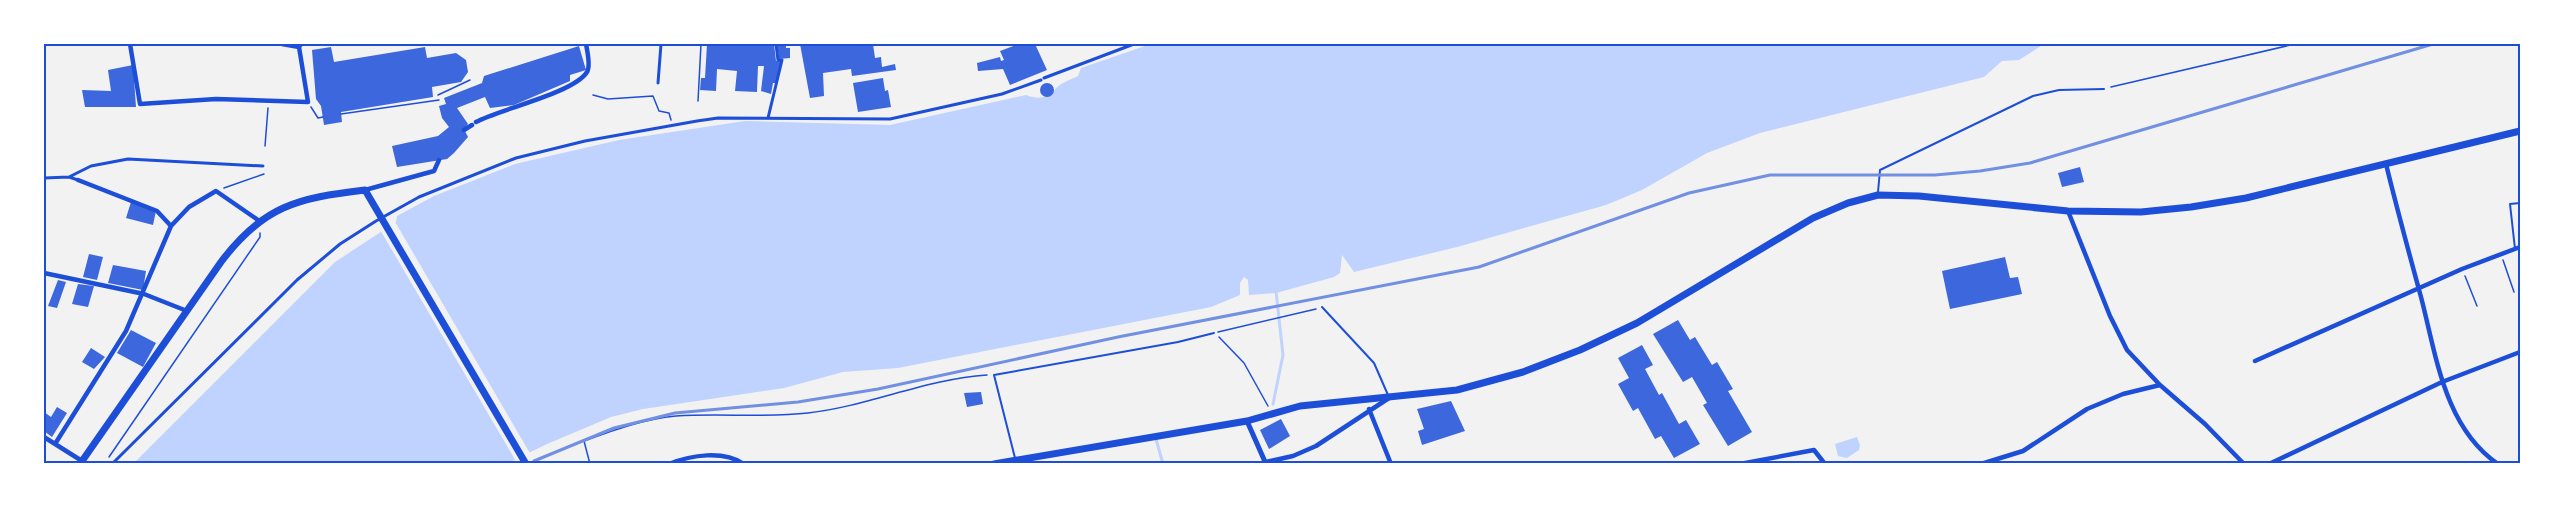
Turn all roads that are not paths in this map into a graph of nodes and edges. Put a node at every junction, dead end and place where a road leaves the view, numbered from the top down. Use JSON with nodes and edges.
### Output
{"nodes":[{"id":1,"x":130,"y":44,"type":"edge"},
{"id":2,"x":282,"y":44,"type":"edge"},
{"id":3,"x":586,"y":44,"type":"edge"},
{"id":4,"x":661,"y":44,"type":"edge"},
{"id":5,"x":776,"y":44,"type":"edge"},
{"id":6,"x":1134,"y":44,"type":"edge"},
{"id":7,"x":300,"y":45,"type":"edge"},
{"id":8,"x":658,"y":83,"type":"dead end"},
{"id":9,"x":2104,"y":88,"type":"road end"},
{"id":10,"x":768,"y":118,"type":"junction"},
{"id":11,"x":464,"y":130,"type":"dead end"},
{"id":12,"x":2520,"y":131,"type":"edge"},
{"id":13,"x":438,"y":160,"type":"dead end"},
{"id":14,"x":2386,"y":164,"type":"junction"},
{"id":15,"x":263,"y":166,"type":"road end"},
{"id":16,"x":69,"y":177,"type":"junction"},
{"id":17,"x":44,"y":178,"type":"edge"},
{"id":18,"x":78,"y":180,"type":"joint"},
{"id":19,"x":365,"y":190,"type":"junction"},
{"id":20,"x":1878,"y":195,"type":"junction"},
{"id":21,"x":2520,"y":203,"type":"edge"},
{"id":22,"x":2068,"y":211,"type":"junction"},
{"id":23,"x":258,"y":220,"type":"junction"},
{"id":24,"x":171,"y":226,"type":"junction"},
{"id":25,"x":2518,"y":248,"type":"edge"},
{"id":26,"x":44,"y":273,"type":"edge"},
{"id":27,"x":2418,"y":288,"type":"junction"},
{"id":28,"x":144,"y":294,"type":"junction"},
{"id":29,"x":1322,"y":307,"type":"road end"},
{"id":30,"x":187,"y":311,"type":"junction"},
{"id":31,"x":1214,"y":333,"type":"road end"},
{"id":32,"x":2520,"y":352,"type":"edge"},
{"id":33,"x":2255,"y":361,"type":"dead end"},
{"id":34,"x":2442,"y":382,"type":"junction"},
{"id":35,"x":2160,"y":385,"type":"junction"},
{"id":36,"x":1389,"y":398,"type":"junction"},
{"id":37,"x":1369,"y":409,"type":"junction"},
{"id":38,"x":1247,"y":421,"type":"junction"},
{"id":39,"x":44,"y":437,"type":"edge"},
{"id":40,"x":55,"y":444,"type":"junction"},
{"id":41,"x":1015,"y":459,"type":"junction"},
{"id":42,"x":81,"y":462,"type":"edge"},
{"id":43,"x":525,"y":462,"type":"edge"},
{"id":44,"x":1266,"y":463,"type":"edge"},
{"id":45,"x":112,"y":464,"type":"edge"},
{"id":46,"x":669,"y":464,"type":"edge"},
{"id":47,"x":744,"y":464,"type":"edge"},
{"id":48,"x":994,"y":464,"type":"edge"},
{"id":49,"x":1391,"y":464,"type":"edge"},
{"id":50,"x":1740,"y":464,"type":"edge"},
{"id":51,"x":1825,"y":464,"type":"edge"},
{"id":52,"x":1981,"y":464,"type":"edge"},
{"id":53,"x":2244,"y":464,"type":"edge"},
{"id":54,"x":2269,"y":464,"type":"edge"},
{"id":55,"x":2498,"y":464,"type":"edge"}],
"edges":[{"from":1,"to":7,"type":"street"},
{"from":2,"to":7,"type":"street"},
{"from":3,"to":11,"type":"street"},
{"from":4,"to":8,"type":"street"},
{"from":5,"to":10,"type":"street"},
{"from":6,"to":10,"type":"street"},
{"from":9,"to":20,"type":"lane"},
{"from":10,"to":45,"type":"street"},
{"from":12,"to":14,"type":"main road"},
{"from":13,"to":19,"type":"street"},
{"from":14,"to":22,"type":"main road"},
{"from":14,"to":27,"type":"street"},
{"from":15,"to":16,"type":"street"},
{"from":16,"to":17,"type":"street"},
{"from":16,"to":18,"type":"street"},
{"from":18,"to":24,"type":"street"},
{"from":19,"to":23,"type":"main road"},
{"from":19,"to":43,"type":"main road"},
{"from":20,"to":22,"type":"main road"},
{"from":20,"to":36,"type":"main road"},
{"from":21,"to":25,"type":"lane"},
{"from":22,"to":35,"type":"street"},
{"from":23,"to":24,"type":"street"},
{"from":23,"to":30,"type":"main road"},
{"from":24,"to":28,"type":"street"},
{"from":25,"to":27,"type":"street"},
{"from":26,"to":28,"type":"street"},
{"from":27,"to":33,"type":"street"},
{"from":27,"to":34,"type":"street"},
{"from":28,"to":30,"type":"street"},
{"from":28,"to":40,"type":"street"},
{"from":29,"to":36,"type":"lane"},
{"from":30,"to":42,"type":"main road"},
{"from":31,"to":41,"type":"lane"},
{"from":32,"to":34,"type":"street"},
{"from":34,"to":54,"type":"street"},
{"from":34,"to":55,"type":"street"},
{"from":35,"to":52,"type":"street"},
{"from":35,"to":53,"type":"street"},
{"from":36,"to":37,"type":"street"},
{"from":36,"to":38,"type":"main road"},
{"from":37,"to":44,"type":"street"},
{"from":37,"to":49,"type":"street"},
{"from":38,"to":41,"type":"main road"},
{"from":38,"to":44,"type":"street"},
{"from":39,"to":40,"type":"street"},
{"from":40,"to":42,"type":"street"},
{"from":41,"to":48,"type":"main road"},
{"from":46,"to":47,"type":"street"},
{"from":50,"to":51,"type":"street"}]}
